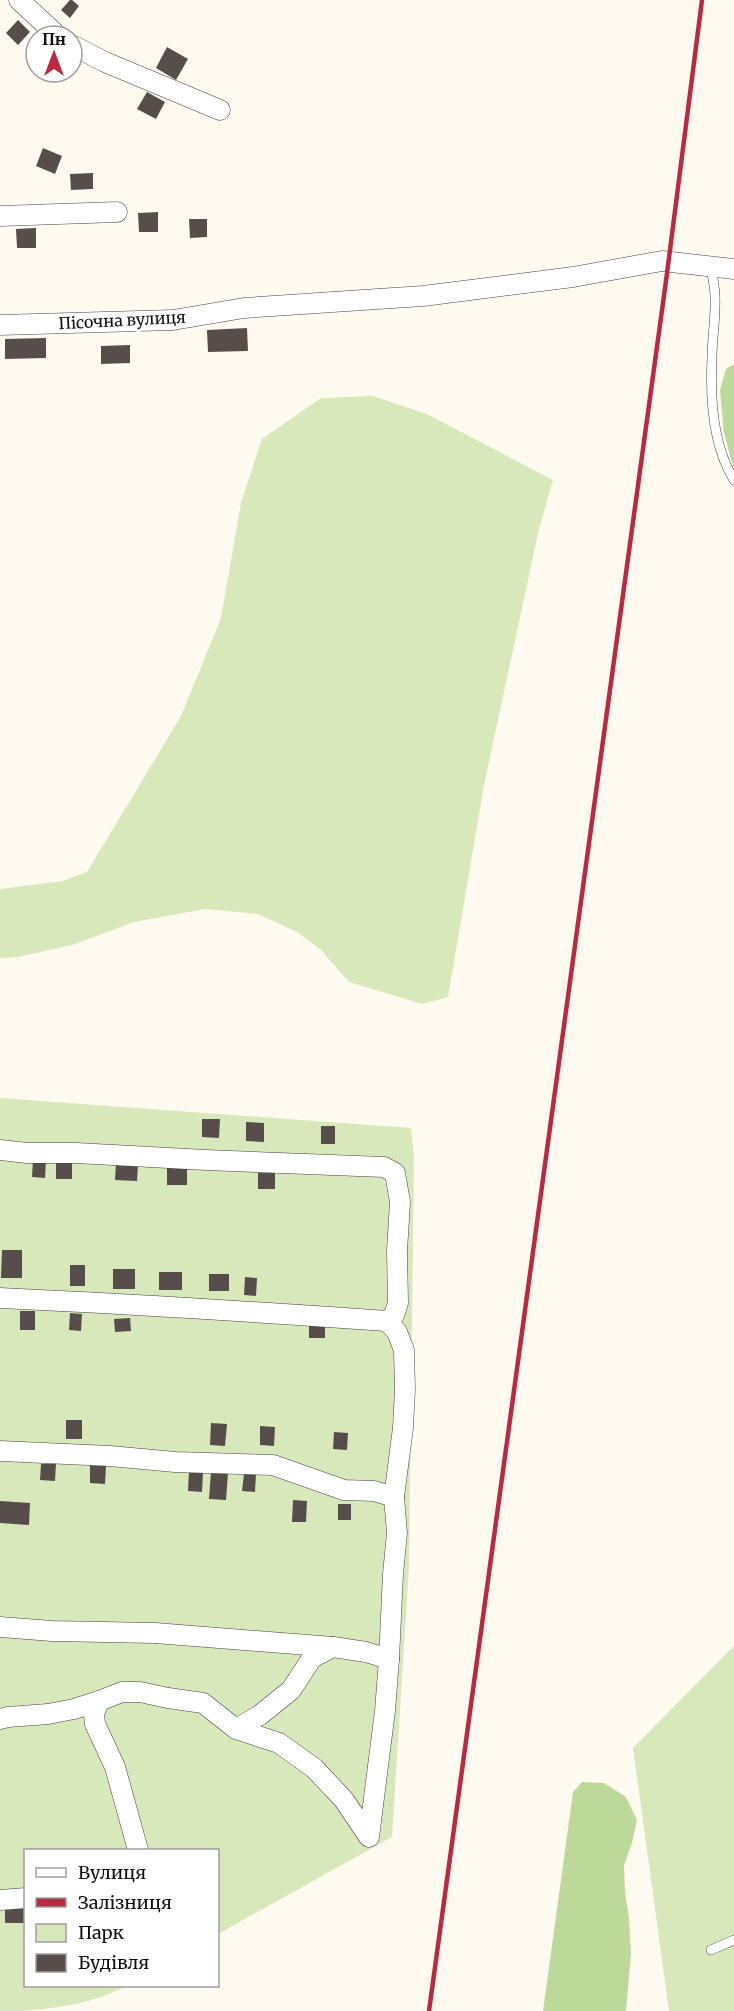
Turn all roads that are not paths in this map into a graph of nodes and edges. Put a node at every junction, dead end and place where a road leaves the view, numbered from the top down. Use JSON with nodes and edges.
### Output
{"nodes":[{"id":1,"x":19,"y":0,"type":"edge"},
{"id":2,"x":45,"y":24,"type":"edge"},
{"id":3,"x":84,"y":51,"type":"edge"},
{"id":4,"x":220,"y":110,"type":"dead end"},
{"id":5,"x":117,"y":212,"type":"dead end"},
{"id":6,"x":0,"y":216,"type":"edge"},
{"id":7,"x":711,"y":265,"type":"junction"},
{"id":8,"x":734,"y":269,"type":"edge"},
{"id":9,"x":0,"y":325,"type":"edge"},
{"id":10,"x":734,"y":480,"type":"edge"},
{"id":11,"x":0,"y":1150,"type":"edge"},
{"id":12,"x":0,"y":1298,"type":"edge"},
{"id":13,"x":387,"y":1321,"type":"junction"},
{"id":14,"x":0,"y":1451,"type":"edge"},
{"id":15,"x":394,"y":1497,"type":"junction"},
{"id":16,"x":0,"y":1627,"type":"edge"},
{"id":17,"x":333,"y":1647,"type":"junction"},
{"id":18,"x":389,"y":1659,"type":"junction"},
{"id":19,"x":99,"y":1701,"type":"junction"},
{"id":20,"x":0,"y":1719,"type":"edge"},
{"id":21,"x":236,"y":1729,"type":"junction"},
{"id":22,"x":137,"y":1849,"type":"edge"},
{"id":23,"x":24,"y":1898,"type":"edge"},
{"id":24,"x":0,"y":1899,"type":"edge"},
{"id":25,"x":734,"y":1940,"type":"edge"},
{"id":26,"x":711,"y":1950,"type":"dead end"}],
"edges":[{"from":1,"to":2,"type":"street"},
{"from":3,"to":4,"type":"street"},
{"from":5,"to":6,"type":"street"},
{"from":7,"to":8,"type":"street","name":"Пісочна вулиця"},
{"from":7,"to":9,"type":"street","name":"Пісочна вулиця"},
{"from":7,"to":10,"type":"lane"},
{"from":11,"to":13,"type":"street"},
{"from":12,"to":13,"type":"street"},
{"from":13,"to":15,"type":"street"},
{"from":14,"to":15,"type":"street"},
{"from":15,"to":18,"type":"street"},
{"from":16,"to":17,"type":"street"},
{"from":17,"to":18,"type":"street"},
{"from":17,"to":21,"type":"street"},
{"from":18,"to":21,"type":"street"},
{"from":19,"to":20,"type":"street"},
{"from":19,"to":21,"type":"street"},
{"from":19,"to":22,"type":"street"},
{"from":23,"to":24,"type":"street"},
{"from":25,"to":26,"type":"lane"}]}
